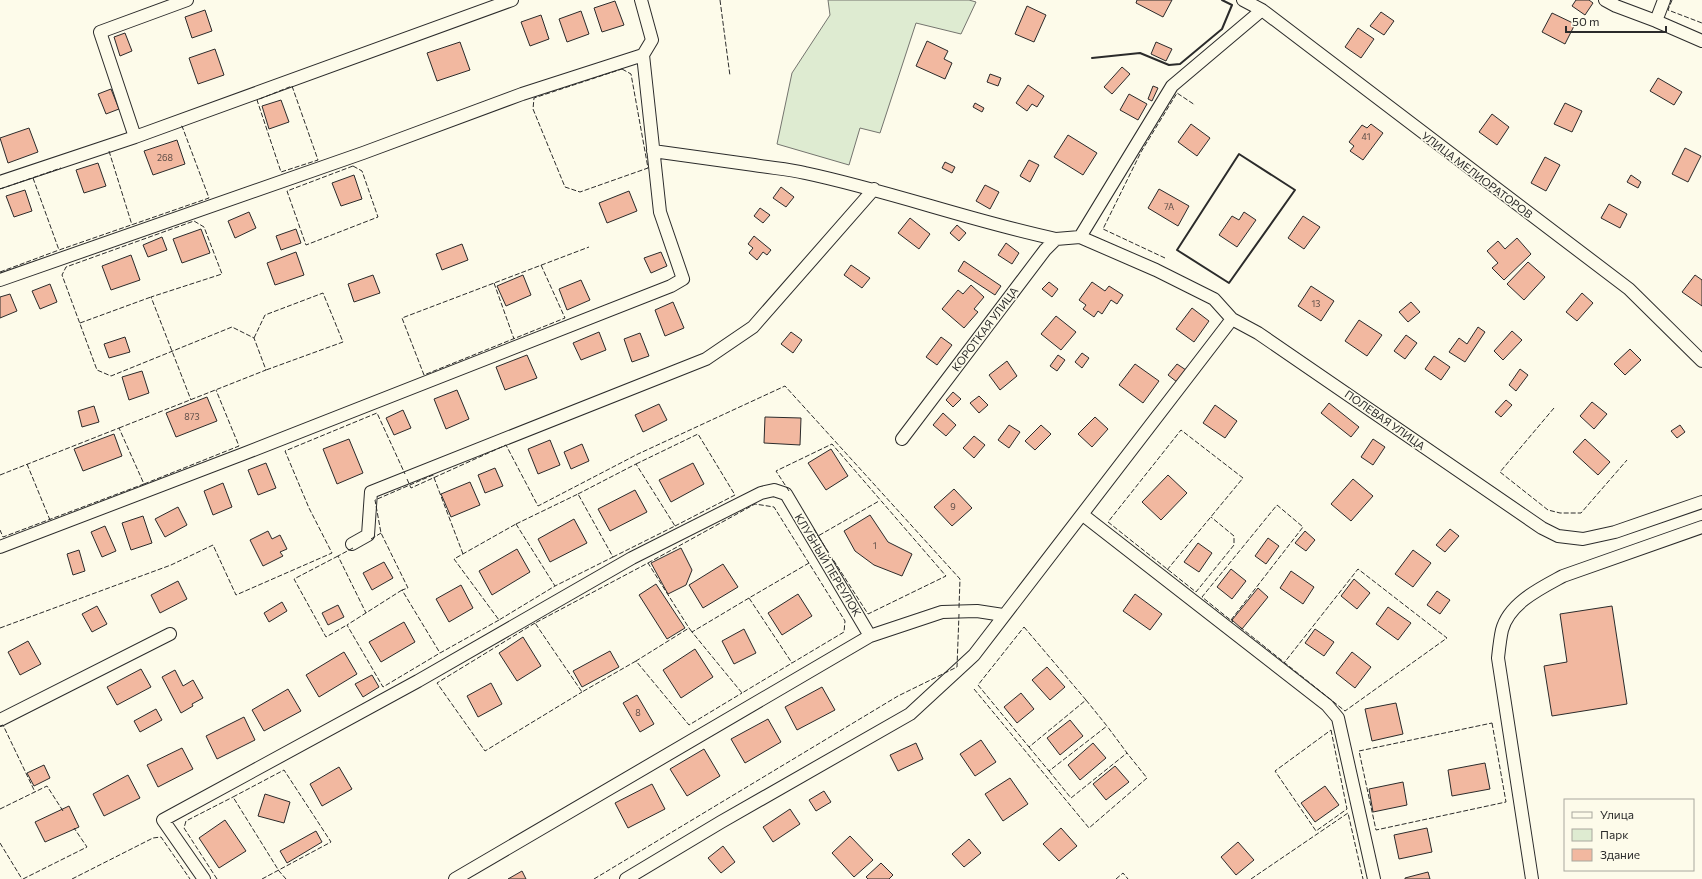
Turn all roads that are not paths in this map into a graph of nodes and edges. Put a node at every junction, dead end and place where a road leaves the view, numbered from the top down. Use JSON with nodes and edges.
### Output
{"nodes":[{"id":1,"x":187,"y":0,"type":"edge"},
{"id":2,"x":512,"y":0,"type":"edge"},
{"id":3,"x":641,"y":0,"type":"edge"},
{"id":4,"x":1243,"y":0,"type":"edge"},
{"id":5,"x":1605,"y":0,"type":"edge"},
{"id":6,"x":1664,"y":0,"type":"edge"},
{"id":7,"x":1262,"y":10,"type":"junction"},
{"id":8,"x":1656,"y":21,"type":"junction"},
{"id":9,"x":1702,"y":40,"type":"edge"},
{"id":10,"x":643,"y":55,"type":"junction"},
{"id":11,"x":135,"y":137,"type":"junction"},
{"id":12,"x":653,"y":151,"type":"junction"},
{"id":13,"x":0,"y":182,"type":"edge"},
{"id":14,"x":874,"y":189,"type":"junction"},
{"id":15,"x":1080,"y":237,"type":"junction"},
{"id":16,"x":1056,"y":239,"type":"junction"},
{"id":17,"x":0,"y":280,"type":"edge"},
{"id":18,"x":1232,"y":319,"type":"junction"},
{"id":19,"x":1702,"y":361,"type":"edge"},
{"id":20,"x":902,"y":439,"type":"dead end"},
{"id":21,"x":1702,"y":502,"type":"edge"},
{"id":22,"x":1083,"y":514,"type":"junction"},
{"id":23,"x":1702,"y":528,"type":"edge"},
{"id":24,"x":352,"y":544,"type":"dead end"},
{"id":25,"x":0,"y":547,"type":"edge"},
{"id":26,"x":1003,"y":615,"type":"junction"},
{"id":27,"x":170,"y":634,"type":"dead end"},
{"id":28,"x":870,"y":636,"type":"junction"},
{"id":29,"x":0,"y":720,"type":"edge"},
{"id":30,"x":204,"y":879,"type":"edge"},
{"id":31,"x":455,"y":879,"type":"edge"},
{"id":32,"x":626,"y":879,"type":"edge"},
{"id":33,"x":1374,"y":879,"type":"edge"},
{"id":34,"x":1532,"y":879,"type":"edge"}],
"edges":[{"from":1,"to":11,"type":"street"},
{"from":2,"to":11,"type":"street"},
{"from":3,"to":10,"type":"street"},
{"from":4,"to":7,"type":"street","name":"УЛИЦА МЕЛИОРАТОРОВ"},
{"from":5,"to":8,"type":"street"},
{"from":6,"to":8,"type":"street"},
{"from":7,"to":15,"type":"street"},
{"from":7,"to":19,"type":"street","name":"УЛИЦА МЕЛИОРАТОРОВ"},
{"from":8,"to":9,"type":"street"},
{"from":10,"to":12,"type":"street"},
{"from":10,"to":17,"type":"street"},
{"from":11,"to":13,"type":"street"},
{"from":12,"to":14,"type":"street"},
{"from":12,"to":25,"type":"street"},
{"from":14,"to":16,"type":"street"},
{"from":14,"to":24,"type":"street"},
{"from":15,"to":16,"type":"street"},
{"from":15,"to":18,"type":"street","name":"ПОЛЕВАЯ УЛИЦА"},
{"from":16,"to":20,"type":"street","name":"КОРОТКАЯ УЛИЦА"},
{"from":18,"to":21,"type":"street","name":"ПОЛЕВАЯ УЛИЦА"},
{"from":18,"to":22,"type":"street"},
{"from":22,"to":26,"type":"street"},
{"from":22,"to":33,"type":"street"},
{"from":23,"to":34,"type":"street"},
{"from":26,"to":28,"type":"street"},
{"from":26,"to":32,"type":"street"},
{"from":27,"to":29,"type":"street"},
{"from":28,"to":30,"type":"street","name":"КЛУБНЫЙ ПЕРЕУЛОК"},
{"from":28,"to":31,"type":"street"}]}
